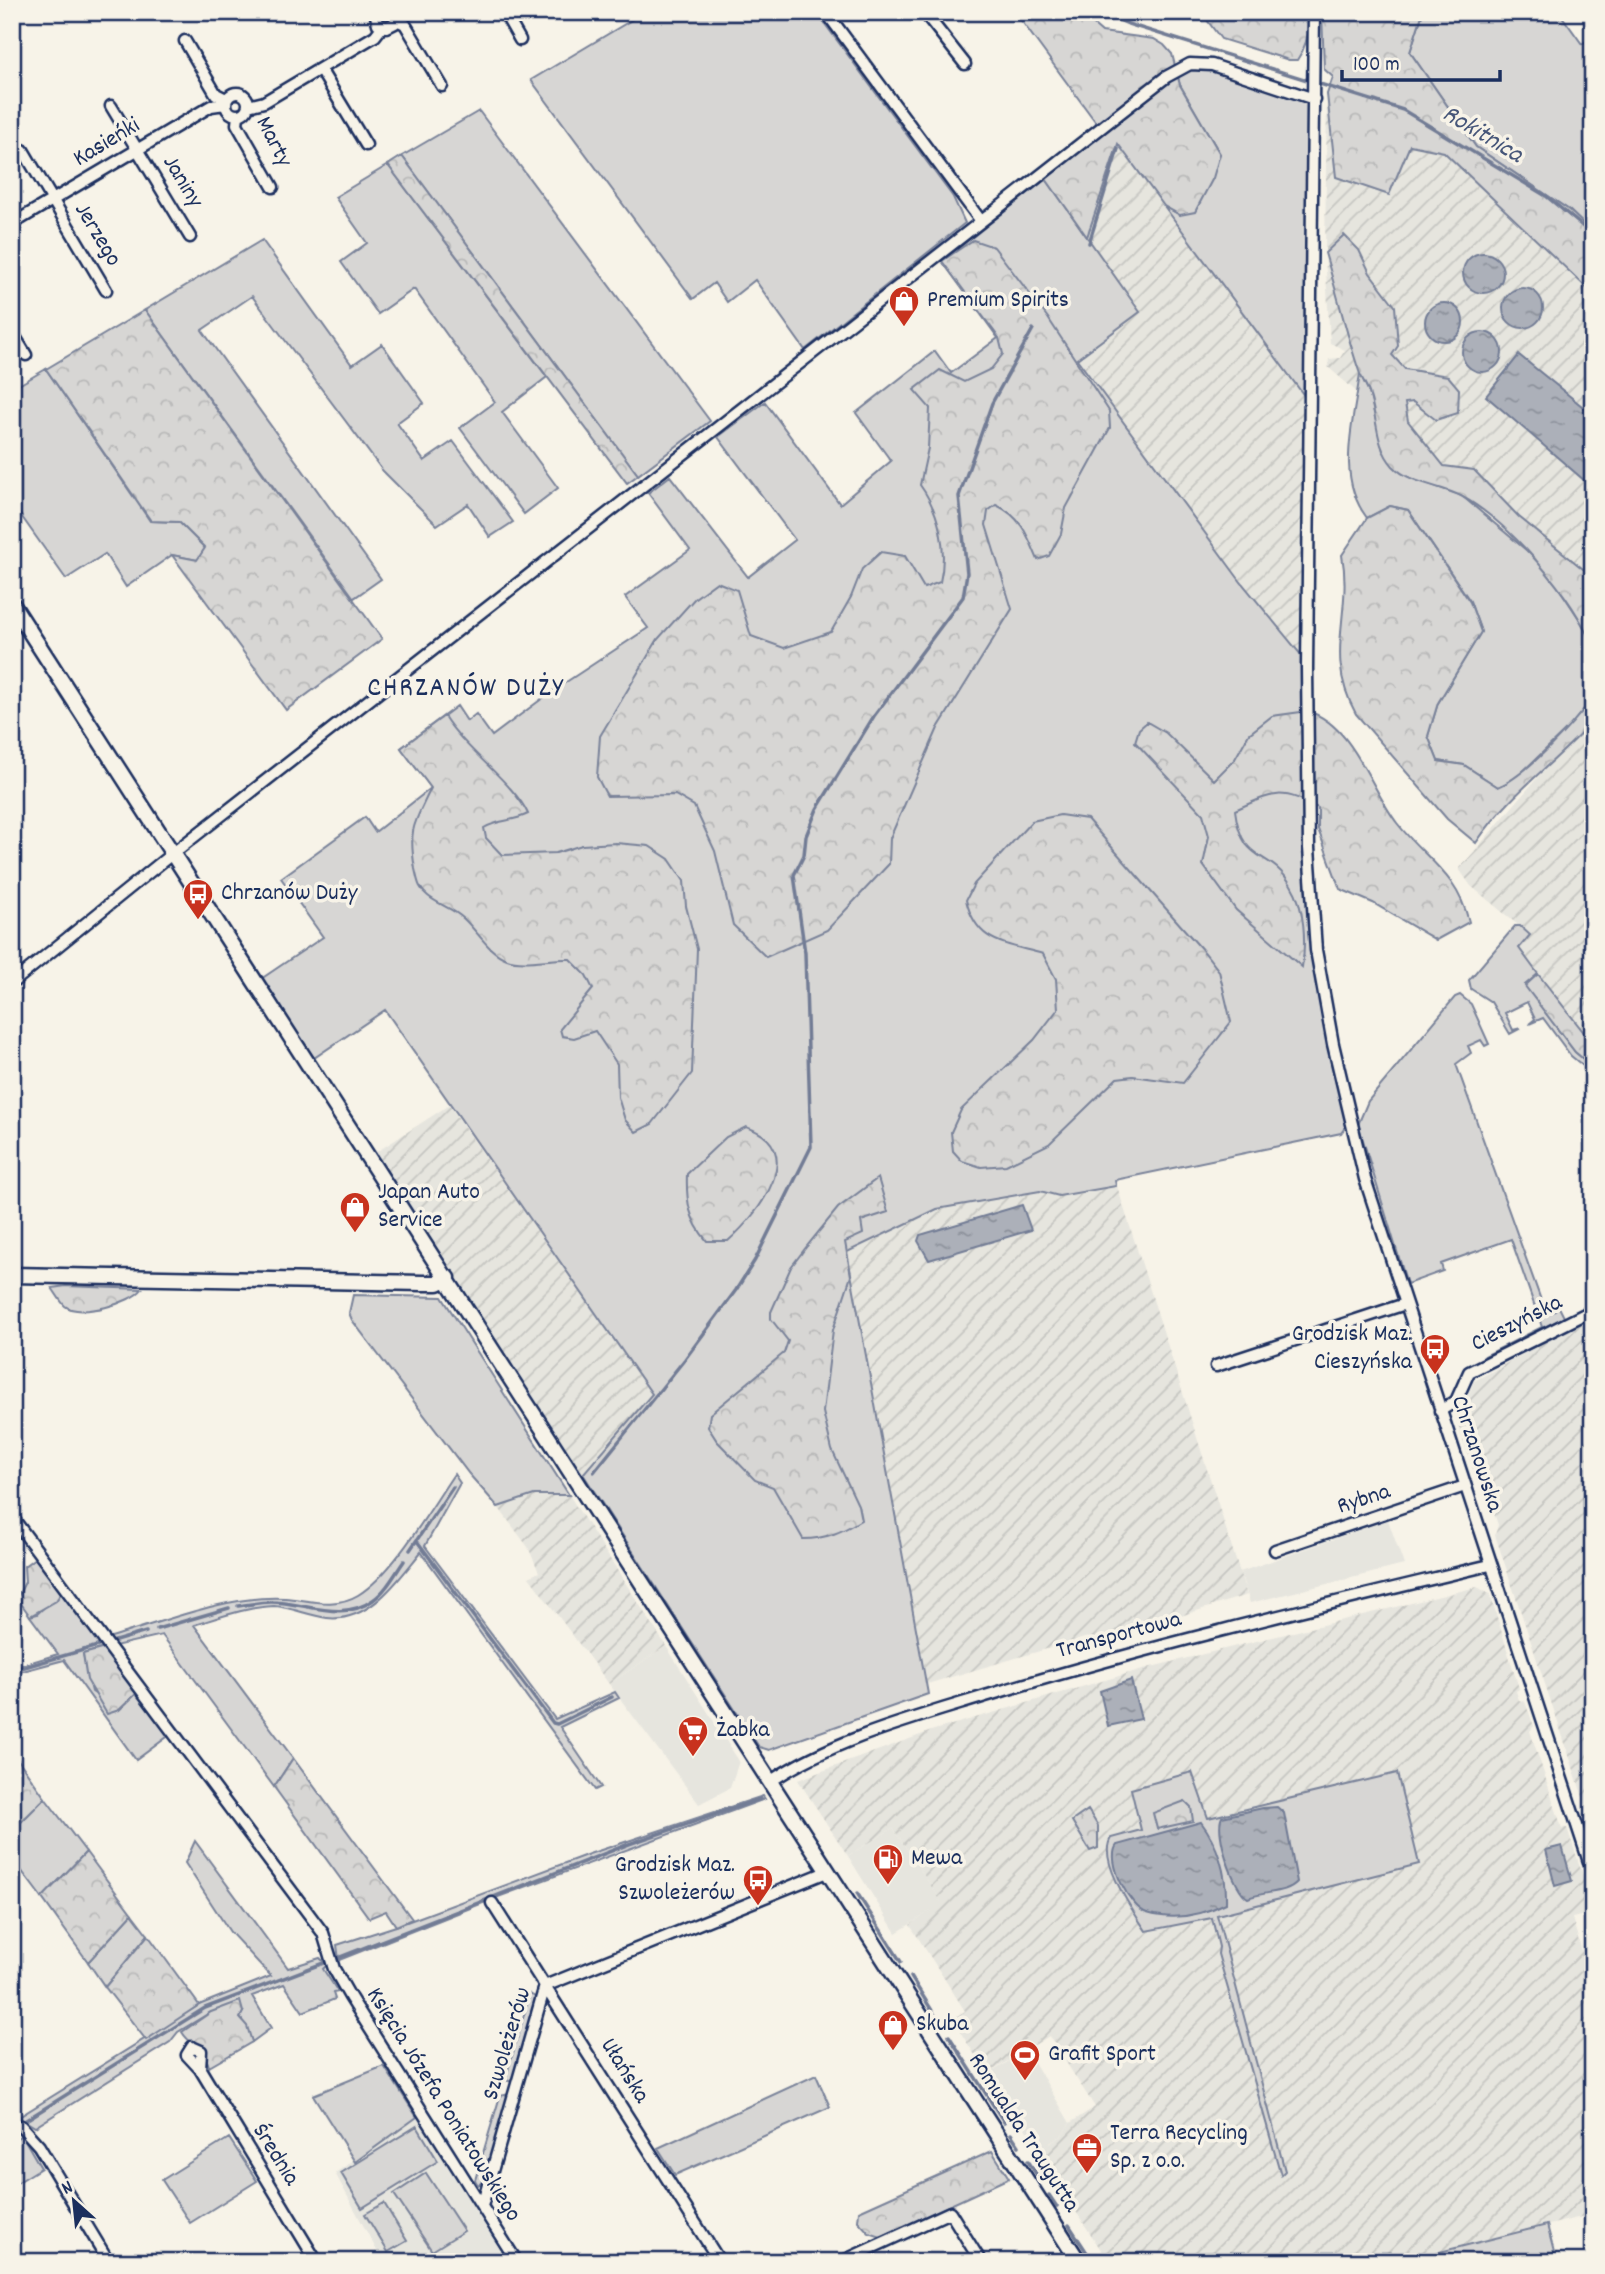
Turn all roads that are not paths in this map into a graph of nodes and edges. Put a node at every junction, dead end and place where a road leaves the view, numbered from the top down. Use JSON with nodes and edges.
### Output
{"nodes":[{"id":1,"x":375,"y":12,"type":"edge"},
{"id":2,"x":504,"y":12,"type":"edge"},
{"id":3,"x":826,"y":12,"type":"edge"},
{"id":4,"x":924,"y":12,"type":"edge"},
{"id":5,"x":1314,"y":12,"type":"edge"},
{"id":6,"x":397,"y":16,"type":"edge"},
{"id":7,"x":382,"y":27,"type":"junction"},
{"id":8,"x":520,"y":40,"type":"dead end"},
{"id":9,"x":185,"y":41,"type":"dead end"},
{"id":10,"x":965,"y":64,"type":"dead end"},
{"id":11,"x":320,"y":69,"type":"junction"},
{"id":12,"x":442,"y":86,"type":"dead end"},
{"id":13,"x":1314,"y":94,"type":"junction"},
{"id":14,"x":226,"y":102,"type":"junction"},
{"id":15,"x":111,"y":106,"type":"dead end"},
{"id":16,"x":248,"y":106,"type":"junction"},
{"id":17,"x":238,"y":116,"type":"junction"},
{"id":18,"x":366,"y":145,"type":"dead end"},
{"id":19,"x":138,"y":149,"type":"junction"},
{"id":20,"x":23,"y":150,"type":"dead end"},
{"id":21,"x":273,"y":187,"type":"dead end"},
{"id":22,"x":52,"y":201,"type":"junction"},
{"id":23,"x":981,"y":221,"type":"junction"},
{"id":24,"x":12,"y":224,"type":"edge"},
{"id":25,"x":190,"y":237,"type":"dead end"},
{"id":26,"x":106,"y":290,"type":"dead end"},
{"id":27,"x":12,"y":332,"type":"edge"},
{"id":28,"x":26,"y":355,"type":"dead end"},
{"id":29,"x":12,"y":604,"type":"edge"},
{"id":30,"x":173,"y":853,"type":"junction"},
{"id":31,"x":12,"y":983,"type":"edge"},
{"id":32,"x":12,"y":1275,"type":"edge"},
{"id":33,"x":448,"y":1278,"type":"junction"},
{"id":34,"x":1405,"y":1304,"type":"junction"},
{"id":35,"x":1593,"y":1310,"type":"edge"},
{"id":36,"x":1216,"y":1366,"type":"dead end"},
{"id":37,"x":1440,"y":1411,"type":"junction"},
{"id":38,"x":1465,"y":1486,"type":"junction"},
{"id":39,"x":12,"y":1517,"type":"edge"},
{"id":40,"x":1275,"y":1550,"type":"dead end"},
{"id":41,"x":1490,"y":1565,"type":"junction"},
{"id":42,"x":771,"y":1781,"type":"junction"},
{"id":43,"x":829,"y":1871,"type":"junction"},
{"id":44,"x":1593,"y":1874,"type":"edge"},
{"id":45,"x":492,"y":1903,"type":"dead end"},
{"id":46,"x":545,"y":1986,"type":"junction"},
{"id":47,"x":200,"y":2069,"type":"dead end"},
{"id":48,"x":21,"y":2126,"type":"dead end"},
{"id":49,"x":482,"y":2206,"type":"junction"},
{"id":50,"x":109,"y":2262,"type":"edge"},
{"id":51,"x":317,"y":2262,"type":"edge"},
{"id":52,"x":517,"y":2262,"type":"edge"},
{"id":53,"x":720,"y":2262,"type":"edge"},
{"id":54,"x":841,"y":2262,"type":"edge"},
{"id":55,"x":981,"y":2262,"type":"edge"},
{"id":56,"x":1079,"y":2262,"type":"edge"}],
"edges":[{"from":1,"to":7,"type":"street"},
{"from":2,"to":8,"type":"street"},
{"from":3,"to":23,"type":"street"},
{"from":4,"to":10,"type":"street"},
{"from":5,"to":13,"type":"street","name":"Chrzanowska"},
{"from":6,"to":7,"type":"street"},
{"from":6,"to":12,"type":"street"},
{"from":7,"to":11,"type":"street"},
{"from":9,"to":14,"type":"street"},
{"from":11,"to":16,"type":"street"},
{"from":11,"to":18,"type":"street"},
{"from":13,"to":23,"type":"street"},
{"from":13,"to":34,"type":"street","name":"Chrzanowska"},
{"from":14,"to":16,"type":"street"},
{"from":14,"to":17,"type":"street"},
{"from":14,"to":19,"type":"street","name":"Kasieńki"},
{"from":15,"to":19,"type":"street","name":"Janiny"},
{"from":16,"to":17,"type":"street"},
{"from":17,"to":21,"type":"street","name":"Marty"},
{"from":19,"to":22,"type":"street","name":"Kasieńki"},
{"from":19,"to":25,"type":"street","name":"Janiny"},
{"from":20,"to":22,"type":"street","name":"Jerzego"},
{"from":22,"to":24,"type":"street","name":"Kasieńki"},
{"from":22,"to":26,"type":"street","name":"Jerzego"},
{"from":23,"to":30,"type":"street"},
{"from":27,"to":28,"type":"street"},
{"from":29,"to":30,"type":"street","name":"Romualda Traugutta"},
{"from":30,"to":31,"type":"street"},
{"from":30,"to":33,"type":"street","name":"Romualda Traugutta"},
{"from":32,"to":33,"type":"street"},
{"from":33,"to":42,"type":"street","name":"Romualda Traugutta"},
{"from":34,"to":36,"type":"street"},
{"from":34,"to":37,"type":"street","name":"Chrzanowska"},
{"from":35,"to":37,"type":"street","name":"Cieszyńska"},
{"from":37,"to":38,"type":"street","name":"Chrzanowska"},
{"from":38,"to":40,"type":"street","name":"Rybna"},
{"from":38,"to":41,"type":"street","name":"Chrzanowska"},
{"from":39,"to":49,"type":"street","name":"Księcia Józefa Poniatowskiego"},
{"from":41,"to":42,"type":"street","name":"Transportowa"},
{"from":41,"to":44,"type":"street","name":"Chrzanowska"},
{"from":42,"to":43,"type":"street","name":"Romualda Traugutta"},
{"from":43,"to":46,"type":"street","name":"Szwoleżerów"},
{"from":43,"to":56,"type":"street","name":"Romualda Traugutta"},
{"from":45,"to":46,"type":"street","name":"Ułańska"},
{"from":46,"to":49,"type":"street","name":"Szwoleżerów"},
{"from":46,"to":53,"type":"street","name":"Ułańska"},
{"from":47,"to":51,"type":"street","name":"Średnia"},
{"from":48,"to":50,"type":"street"},
{"from":49,"to":52,"type":"street","name":"Księcia Józefa Poniatowskiego"},
{"from":54,"to":55,"type":"street"}]}
